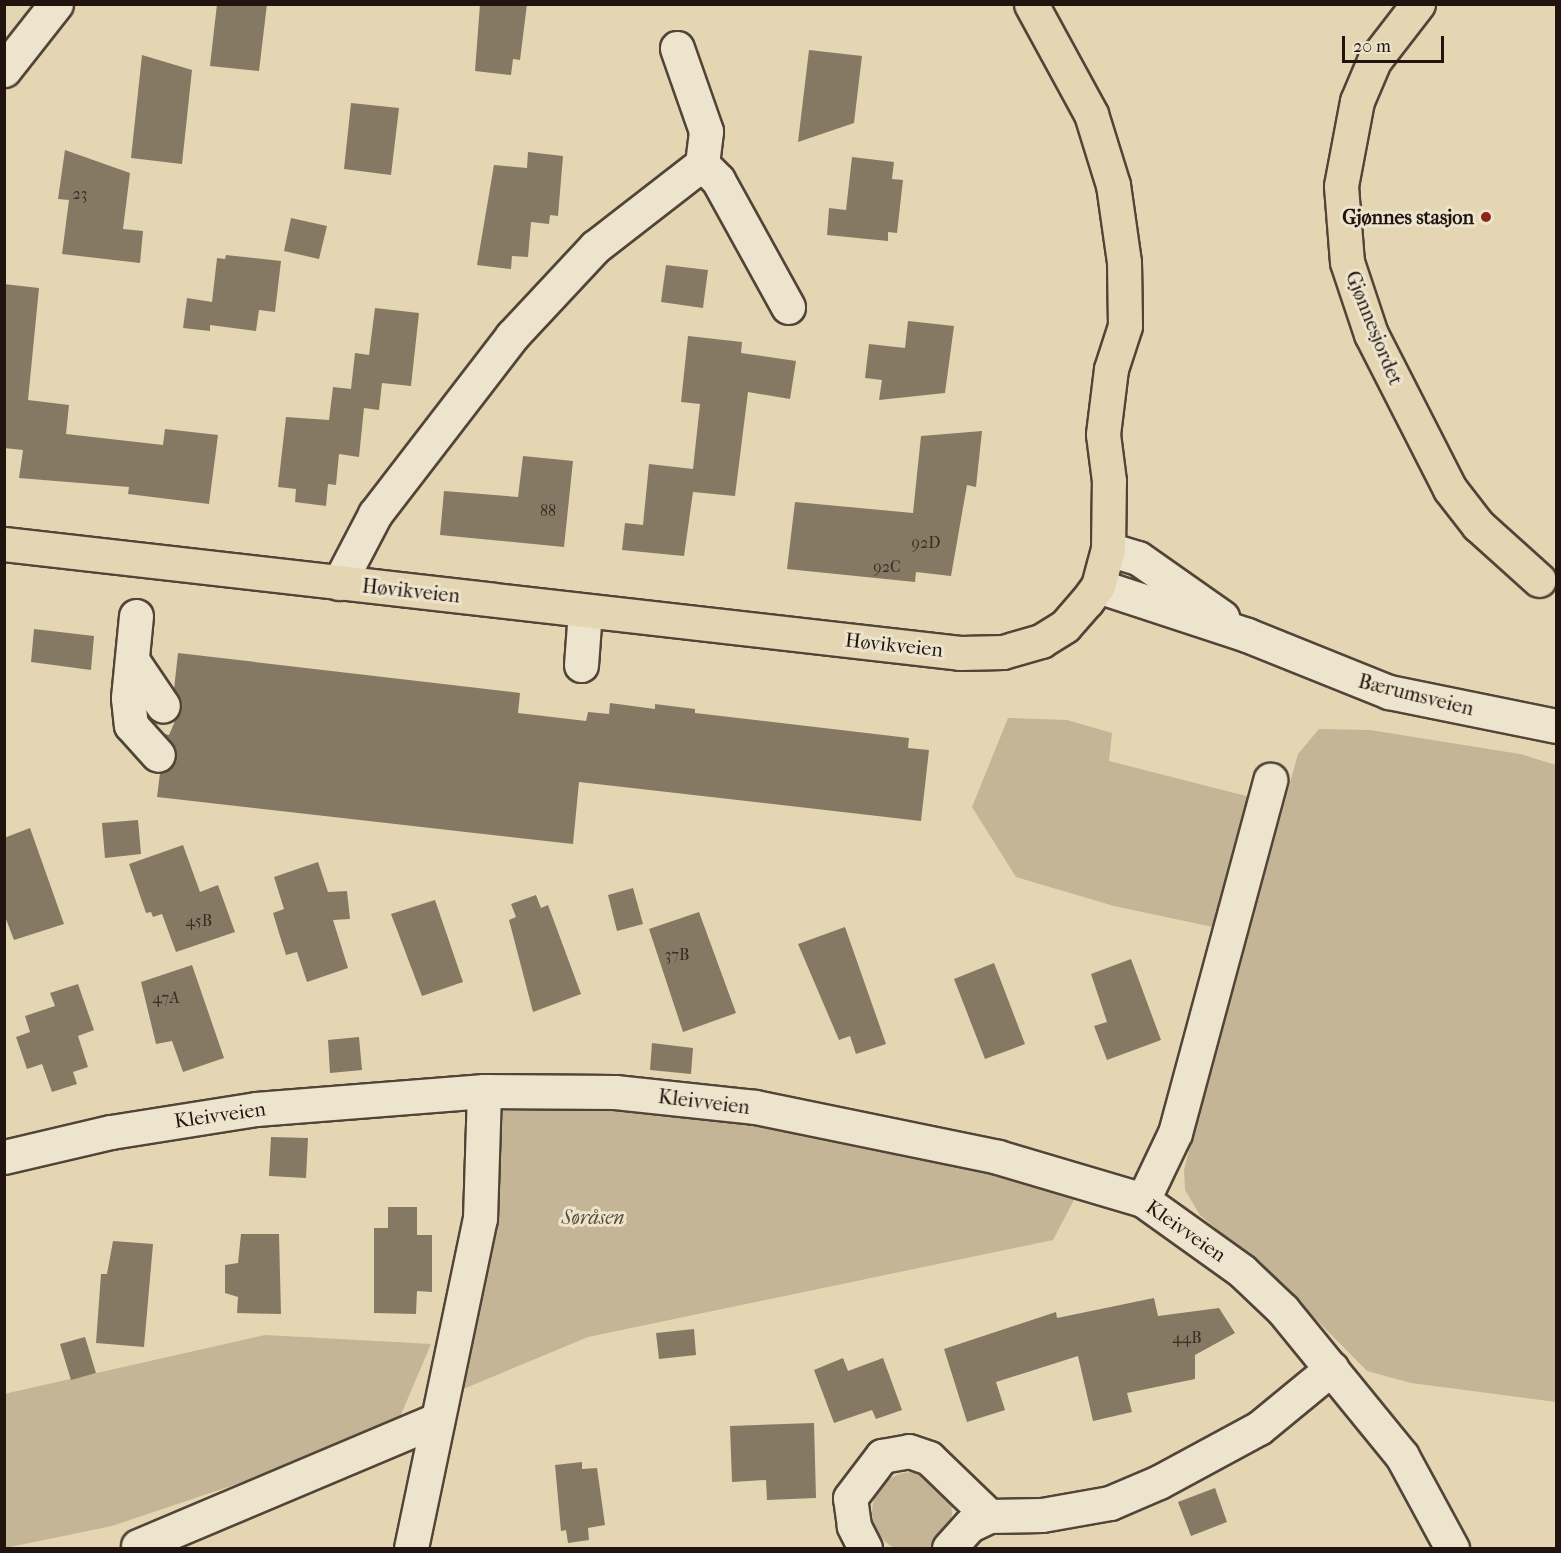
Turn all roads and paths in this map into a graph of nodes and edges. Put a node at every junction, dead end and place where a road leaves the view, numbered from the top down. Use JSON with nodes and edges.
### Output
{"nodes":[{"id":1,"x":56,"y":4,"type":"edge"},
{"id":2,"x":1031,"y":4,"type":"edge"},
{"id":3,"x":1418,"y":6,"type":"edge"},
{"id":4,"x":677,"y":48,"type":"dead end"},
{"id":5,"x":4,"y":70,"type":"edge"},
{"id":6,"x":702,"y":164,"type":"junction"},
{"id":7,"x":789,"y":307,"type":"dead end"},
{"id":8,"x":4,"y":544,"type":"edge"},
{"id":9,"x":1108,"y":549,"type":"junction"},
{"id":10,"x":1539,"y":580,"type":"dead end"},
{"id":11,"x":339,"y":583,"type":"junction"},
{"id":12,"x":1098,"y":586,"type":"junction"},
{"id":13,"x":585,"y":610,"type":"junction"},
{"id":14,"x":136,"y":616,"type":"dead end"},
{"id":15,"x":1248,"y":635,"type":"junction"},
{"id":16,"x":132,"y":660,"type":"junction"},
{"id":17,"x":581,"y":665,"type":"dead end"},
{"id":18,"x":163,"y":706,"type":"dead end"},
{"id":19,"x":1557,"y":726,"type":"edge"},
{"id":20,"x":159,"y":755,"type":"dead end"},
{"id":21,"x":1270,"y":780,"type":"dead end"},
{"id":22,"x":484,"y":1091,"type":"junction"},
{"id":23,"x":4,"y":1157,"type":"edge"},
{"id":24,"x":1143,"y":1200,"type":"junction"},
{"id":25,"x":1332,"y":1368,"type":"junction"},
{"id":26,"x":436,"y":1419,"type":"junction"},
{"id":27,"x":989,"y":1516,"type":"junction"},
{"id":28,"x":138,"y":1546,"type":"dead end"},
{"id":29,"x":411,"y":1548,"type":"edge"},
{"id":30,"x":865,"y":1548,"type":"edge"},
{"id":31,"x":949,"y":1548,"type":"edge"},
{"id":32,"x":1452,"y":1548,"type":"edge"}],
"edges":[{"from":1,"to":5,"type":"street"},
{"from":2,"to":9,"type":"main road","name":"Høvikveien"},
{"from":3,"to":10,"type":"main road","name":"Gjønnesjordet"},
{"from":4,"to":6,"type":"street"},
{"from":6,"to":7,"type":"street"},
{"from":6,"to":11,"type":"street","name":"Høvikveien"},
{"from":8,"to":11,"type":"main road","name":"Høvikveien"},
{"from":9,"to":12,"type":"main road","name":"Høvikveien"},
{"from":9,"to":15,"type":"street","name":"Bærumsveien"},
{"from":11,"to":13,"type":"main road","name":"Høvikveien"},
{"from":12,"to":13,"type":"main road","name":"Høvikveien"},
{"from":12,"to":15,"type":"street","name":"Bærumsveien"},
{"from":13,"to":17,"type":"street"},
{"from":14,"to":16,"type":"street"},
{"from":15,"to":19,"type":"street","name":"Bærumsveien"},
{"from":16,"to":18,"type":"street"},
{"from":16,"to":20,"type":"street"},
{"from":21,"to":24,"type":"street"},
{"from":22,"to":23,"type":"street","name":"Kleivveien"},
{"from":22,"to":24,"type":"street","name":"Kleivveien"},
{"from":22,"to":26,"type":"street"},
{"from":24,"to":25,"type":"street","name":"Kleivveien"},
{"from":25,"to":27,"type":"street"},
{"from":25,"to":32,"type":"street","name":"Kleivveien"},
{"from":26,"to":28,"type":"street"},
{"from":26,"to":29,"type":"street"},
{"from":27,"to":30,"type":"street"},
{"from":27,"to":31,"type":"street"}]}
